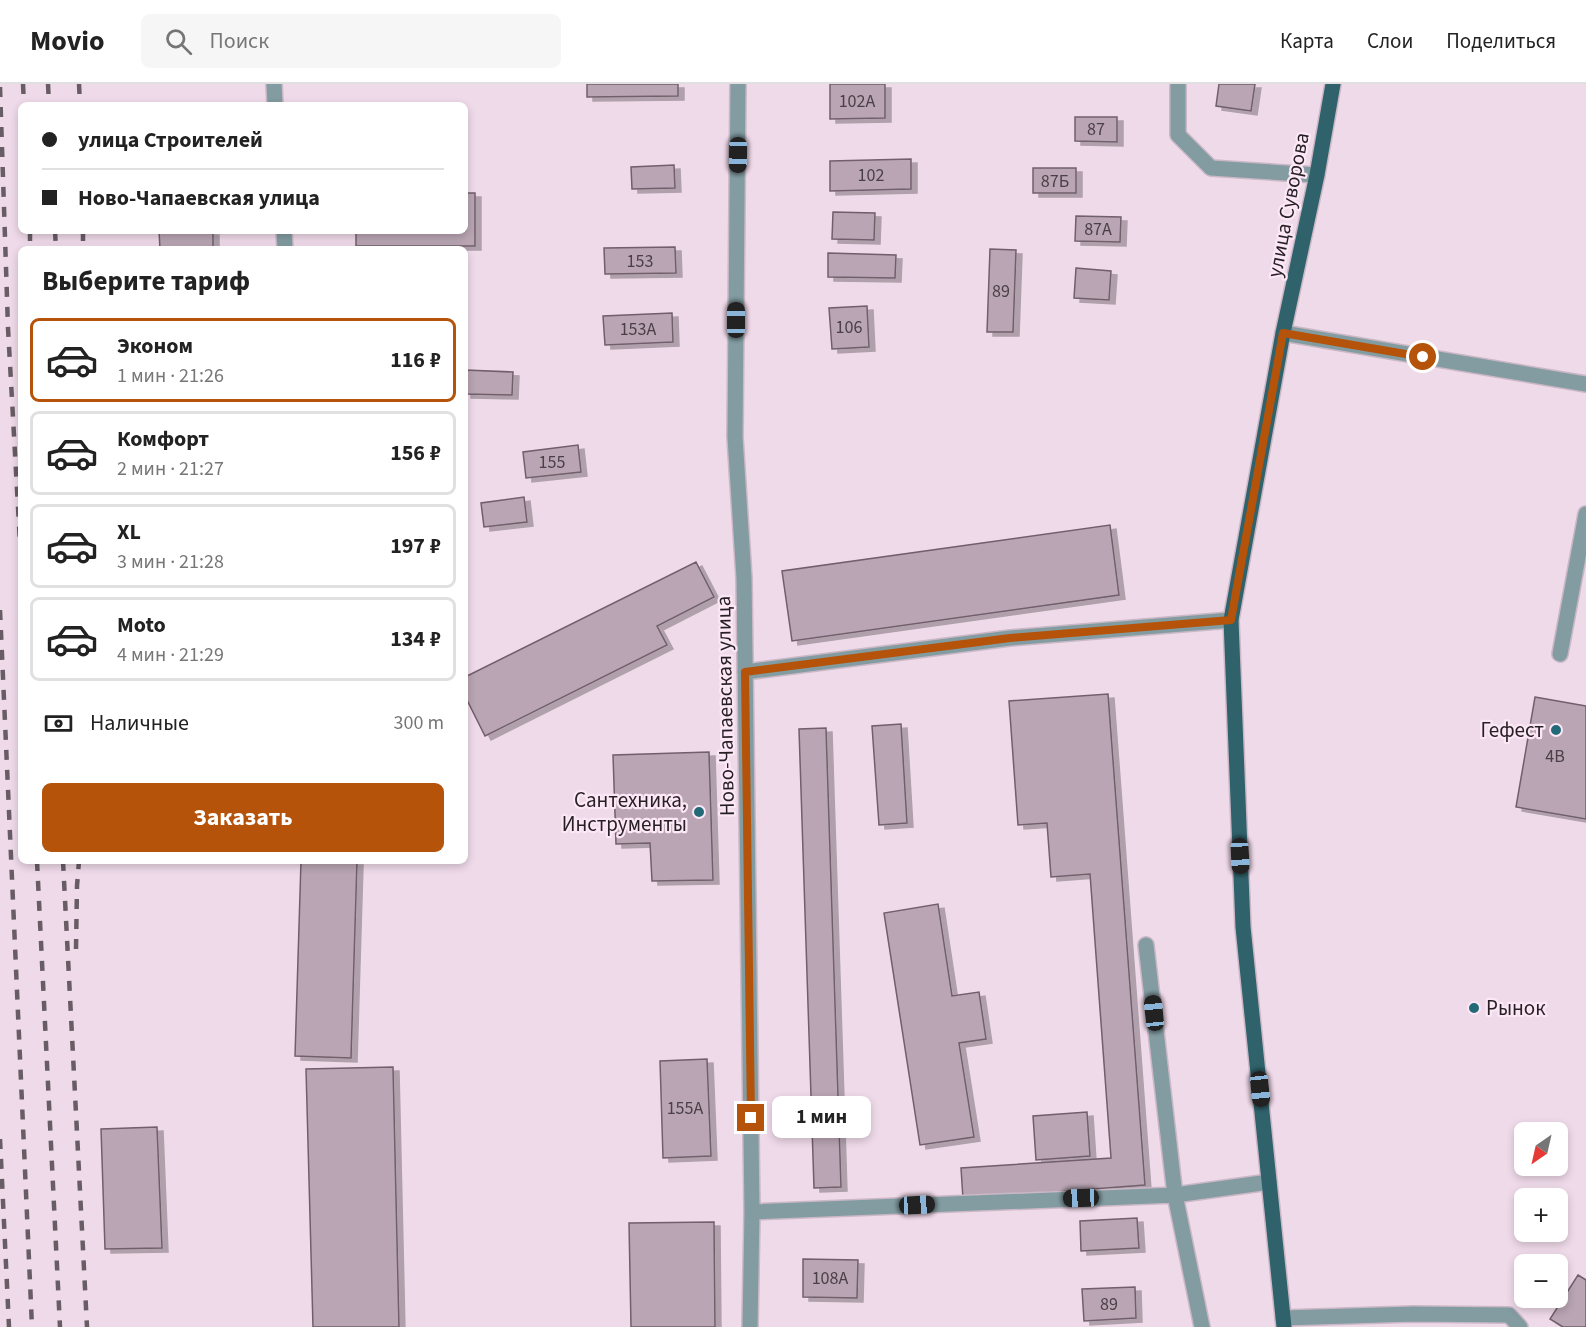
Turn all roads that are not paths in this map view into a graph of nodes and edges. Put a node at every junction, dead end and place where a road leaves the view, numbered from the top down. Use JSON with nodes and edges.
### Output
{"nodes":[{"id":1,"x":274,"y":84,"type":"edge"},
{"id":2,"x":738,"y":84,"type":"edge"},
{"id":3,"x":1178,"y":84,"type":"edge"},
{"id":4,"x":1333,"y":84,"type":"edge"},
{"id":5,"x":275,"y":102,"type":"edge"},
{"id":6,"x":1317,"y":175,"type":"junction"},
{"id":7,"x":1283,"y":333,"type":"junction"},
{"id":8,"x":1586,"y":384,"type":"edge"},
{"id":9,"x":1586,"y":514,"type":"edge"},
{"id":10,"x":1231,"y":620,"type":"junction"},
{"id":11,"x":1560,"y":654,"type":"dead end"},
{"id":12,"x":745,"y":672,"type":"junction"},
{"id":13,"x":1146,"y":945,"type":"dead end"},
{"id":14,"x":1269,"y":1182,"type":"junction"},
{"id":15,"x":1175,"y":1195,"type":"junction"},
{"id":16,"x":752,"y":1212,"type":"junction"},
{"id":17,"x":1283,"y":1322,"type":"edge"},
{"id":18,"x":750,"y":1327,"type":"edge"},
{"id":19,"x":1202,"y":1327,"type":"edge"},
{"id":20,"x":1520,"y":1327,"type":"edge"}],
"edges":[{"from":1,"to":5,"type":"street"},
{"from":2,"to":12,"type":"street","name":"Ново-Чапаевская улица"},
{"from":3,"to":6,"type":"street"},
{"from":4,"to":6,"type":"main road","name":"улица Суворова"},
{"from":6,"to":7,"type":"main road","name":"улица Суворова"},
{"from":7,"to":8,"type":"street"},
{"from":7,"to":10,"type":"main road","name":"улица Суворова"},
{"from":9,"to":11,"type":"street"},
{"from":10,"to":12,"type":"street"},
{"from":10,"to":14,"type":"main road","name":"улица Суворова"},
{"from":12,"to":16,"type":"street","name":"Ново-Чапаевская улица"},
{"from":13,"to":15,"type":"street"},
{"from":14,"to":15,"type":"street"},
{"from":14,"to":17,"type":"main road","name":"улица Суворова"},
{"from":15,"to":16,"type":"street"},
{"from":15,"to":19,"type":"street"},
{"from":16,"to":18,"type":"street","name":"Ново-Чапаевская улица"},
{"from":17,"to":20,"type":"street"}]}
